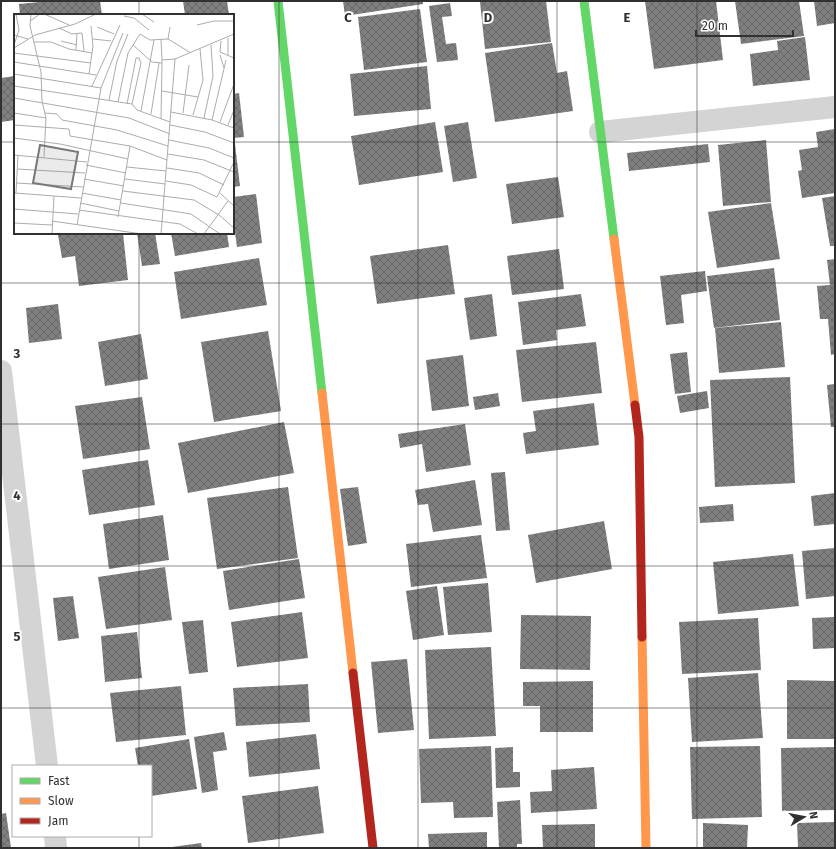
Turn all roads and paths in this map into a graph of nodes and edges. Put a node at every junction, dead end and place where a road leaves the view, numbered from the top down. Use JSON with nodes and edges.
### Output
{"nodes":[{"id":1,"x":278,"y":1,"type":"edge"},
{"id":2,"x":584,"y":1,"type":"edge"},
{"id":3,"x":835,"y":107,"type":"edge"},
{"id":4,"x":600,"y":132,"type":"junction"},
{"id":5,"x":1,"y":371,"type":"edge"},
{"id":6,"x":47,"y":765,"type":"edge"},
{"id":7,"x":55,"y":837,"type":"edge"},
{"id":8,"x":56,"y":848,"type":"edge"},
{"id":9,"x":373,"y":848,"type":"edge"},
{"id":10,"x":646,"y":848,"type":"edge"}],
"edges":[{"from":1,"to":9,"type":"street"},
{"from":2,"to":4,"type":"street"},
{"from":3,"to":4,"type":"street"},
{"from":4,"to":10,"type":"street"},
{"from":5,"to":6,"type":"street"},
{"from":7,"to":8,"type":"street"}]}
